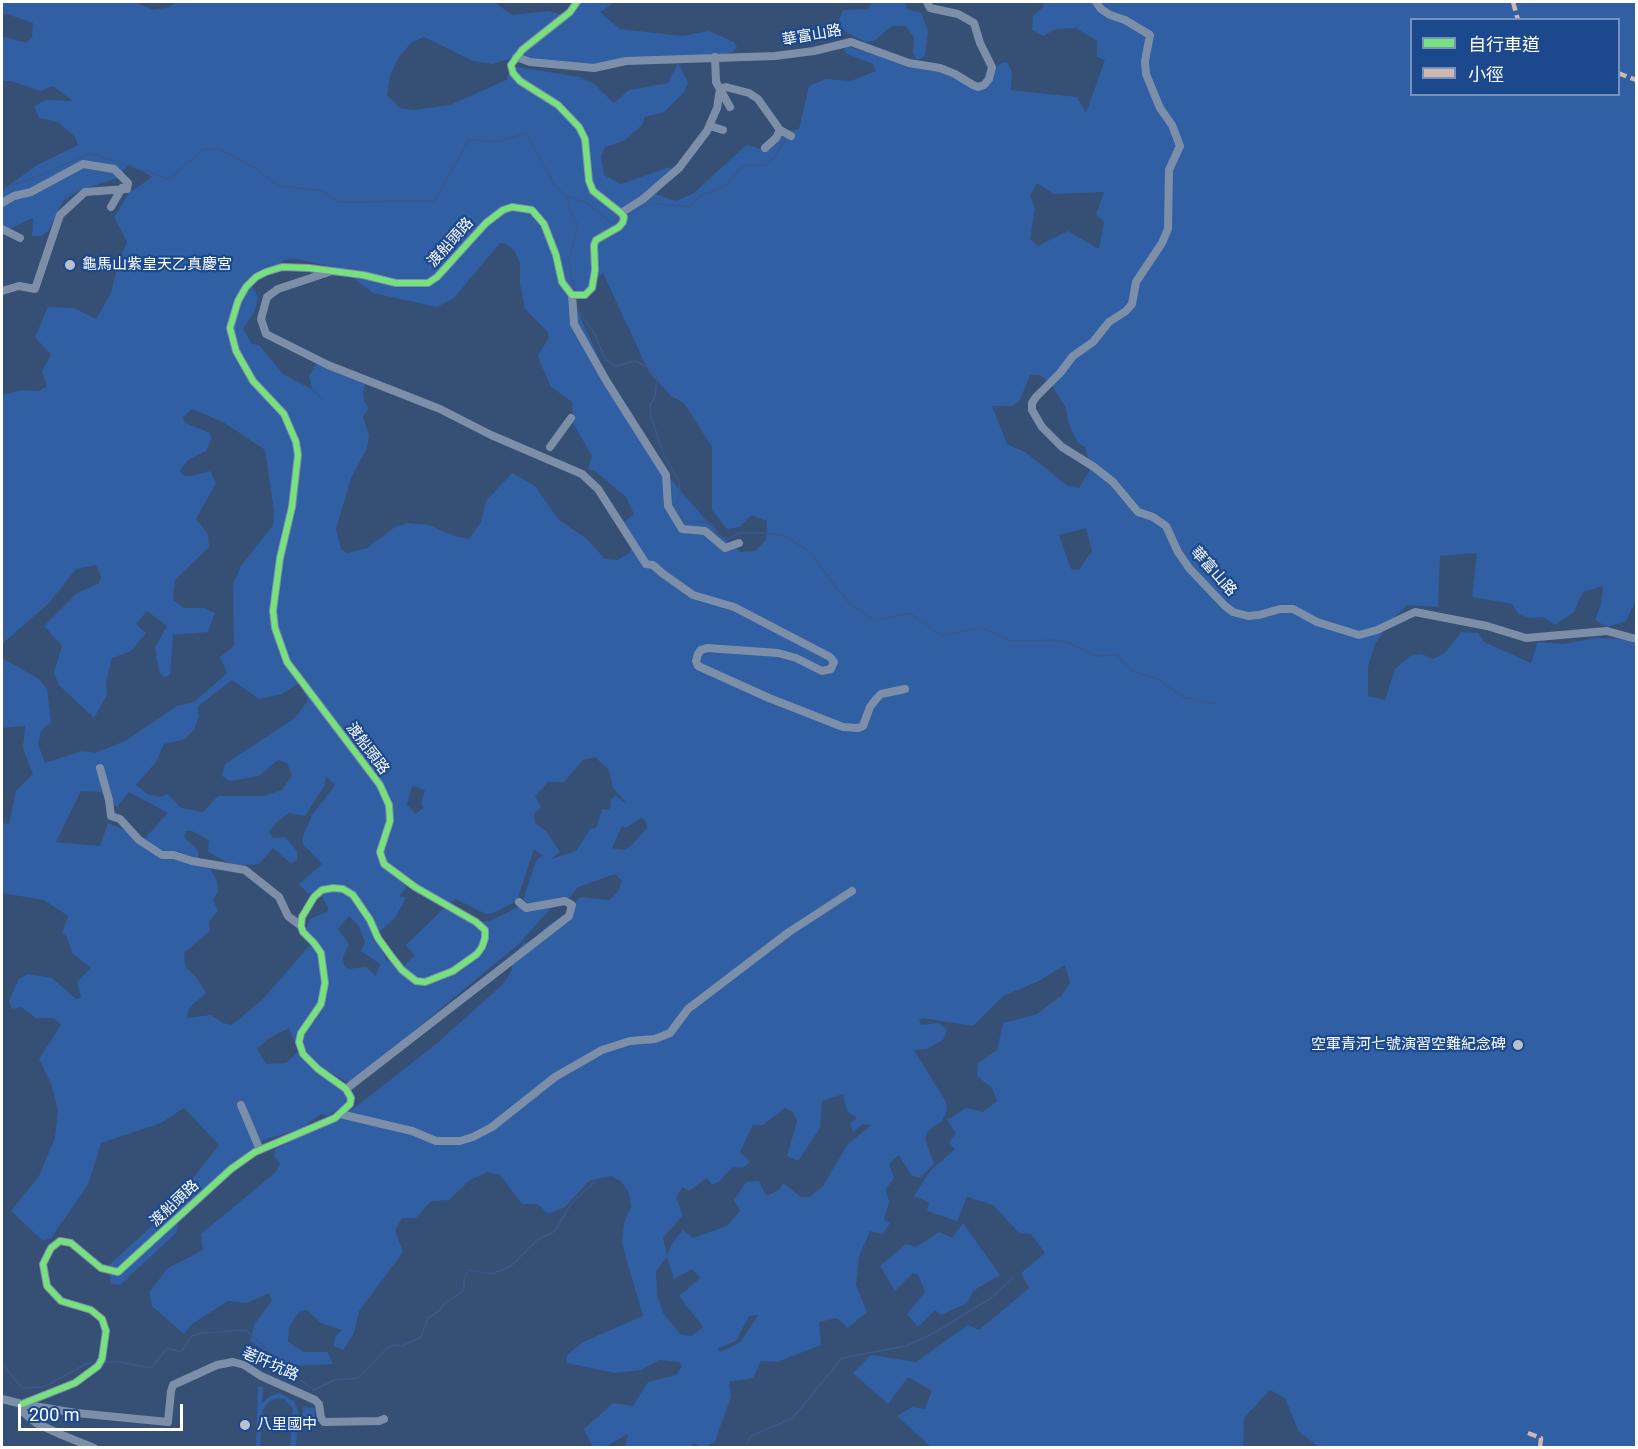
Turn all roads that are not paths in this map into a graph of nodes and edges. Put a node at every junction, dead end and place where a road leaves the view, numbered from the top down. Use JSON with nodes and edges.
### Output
{"nodes":[{"id":1,"x":577,"y":2,"type":"edge"},
{"id":2,"x":927,"y":2,"type":"edge"},
{"id":3,"x":1096,"y":2,"type":"edge"},
{"id":4,"x":516,"y":57,"type":"junction"},
{"id":5,"x":715,"y":57,"type":"junction"},
{"id":6,"x":720,"y":89,"type":"junction"},
{"id":7,"x":730,"y":107,"type":"dead end"},
{"id":8,"x":710,"y":126,"type":"junction"},
{"id":9,"x":723,"y":130,"type":"dead end"},
{"id":10,"x":780,"y":130,"type":"junction"},
{"id":11,"x":791,"y":136,"type":"dead end"},
{"id":12,"x":765,"y":148,"type":"dead end"},
{"id":13,"x":120,"y":190,"type":"junction"},
{"id":14,"x":2,"y":204,"type":"edge"},
{"id":15,"x":111,"y":207,"type":"dead end"},
{"id":16,"x":622,"y":215,"type":"junction"},
{"id":17,"x":2,"y":229,"type":"edge"},
{"id":18,"x":20,"y":238,"type":"dead end"},
{"id":19,"x":333,"y":271,"type":"junction"},
{"id":20,"x":2,"y":291,"type":"edge"},
{"id":21,"x":572,"y":295,"type":"junction"},
{"id":22,"x":571,"y":418,"type":"dead end"},
{"id":23,"x":550,"y":447,"type":"dead end"},
{"id":24,"x":739,"y":543,"type":"dead end"},
{"id":25,"x":1636,"y":639,"type":"edge"},
{"id":26,"x":905,"y":689,"type":"dead end"},
{"id":27,"x":100,"y":768,"type":"dead end"},
{"id":28,"x":852,"y":891,"type":"dead end"},
{"id":29,"x":519,"y":902,"type":"dead end"},
{"id":30,"x":301,"y":926,"type":"junction"},
{"id":31,"x":346,"y":1089,"type":"junction"},
{"id":32,"x":241,"y":1105,"type":"dead end"},
{"id":33,"x":340,"y":1114,"type":"junction"},
{"id":34,"x":260,"y":1150,"type":"junction"},
{"id":35,"x":2,"y":1399,"type":"edge"},
{"id":36,"x":22,"y":1404,"type":"junction"},
{"id":37,"x":384,"y":1419,"type":"dead end"},
{"id":38,"x":94,"y":1448,"type":"edge"}],
"edges":[{"from":1,"to":4,"type":"street"},
{"from":2,"to":5,"type":"street","name":"華富山路"},
{"from":3,"to":25,"type":"street","name":"華富山路"},
{"from":4,"to":5,"type":"street","name":"華富山路"},
{"from":4,"to":16,"type":"street"},
{"from":5,"to":6,"type":"street"},
{"from":6,"to":7,"type":"street"},
{"from":6,"to":8,"type":"street"},
{"from":6,"to":10,"type":"street"},
{"from":8,"to":9,"type":"street"},
{"from":8,"to":16,"type":"street"},
{"from":10,"to":11,"type":"street"},
{"from":10,"to":12,"type":"street"},
{"from":13,"to":14,"type":"street"},
{"from":13,"to":15,"type":"street"},
{"from":13,"to":20,"type":"street"},
{"from":16,"to":21,"type":"street"},
{"from":17,"to":18,"type":"street"},
{"from":19,"to":21,"type":"street","name":"渡船頭路"},
{"from":19,"to":26,"type":"street"},
{"from":19,"to":30,"type":"street","name":"渡船頭路"},
{"from":21,"to":24,"type":"street"},
{"from":22,"to":23,"type":"street"},
{"from":27,"to":30,"type":"street"},
{"from":28,"to":33,"type":"street"},
{"from":29,"to":31,"type":"street"},
{"from":30,"to":31,"type":"street"},
{"from":31,"to":33,"type":"street"},
{"from":32,"to":34,"type":"street"},
{"from":33,"to":34,"type":"street","name":"渡船頭路"},
{"from":34,"to":36,"type":"street","name":"渡船頭路"},
{"from":35,"to":36,"type":"street","name":"荖阡坑路"},
{"from":36,"to":37,"type":"street","name":"荖阡坑路"},
{"from":36,"to":38,"type":"street"}]}
